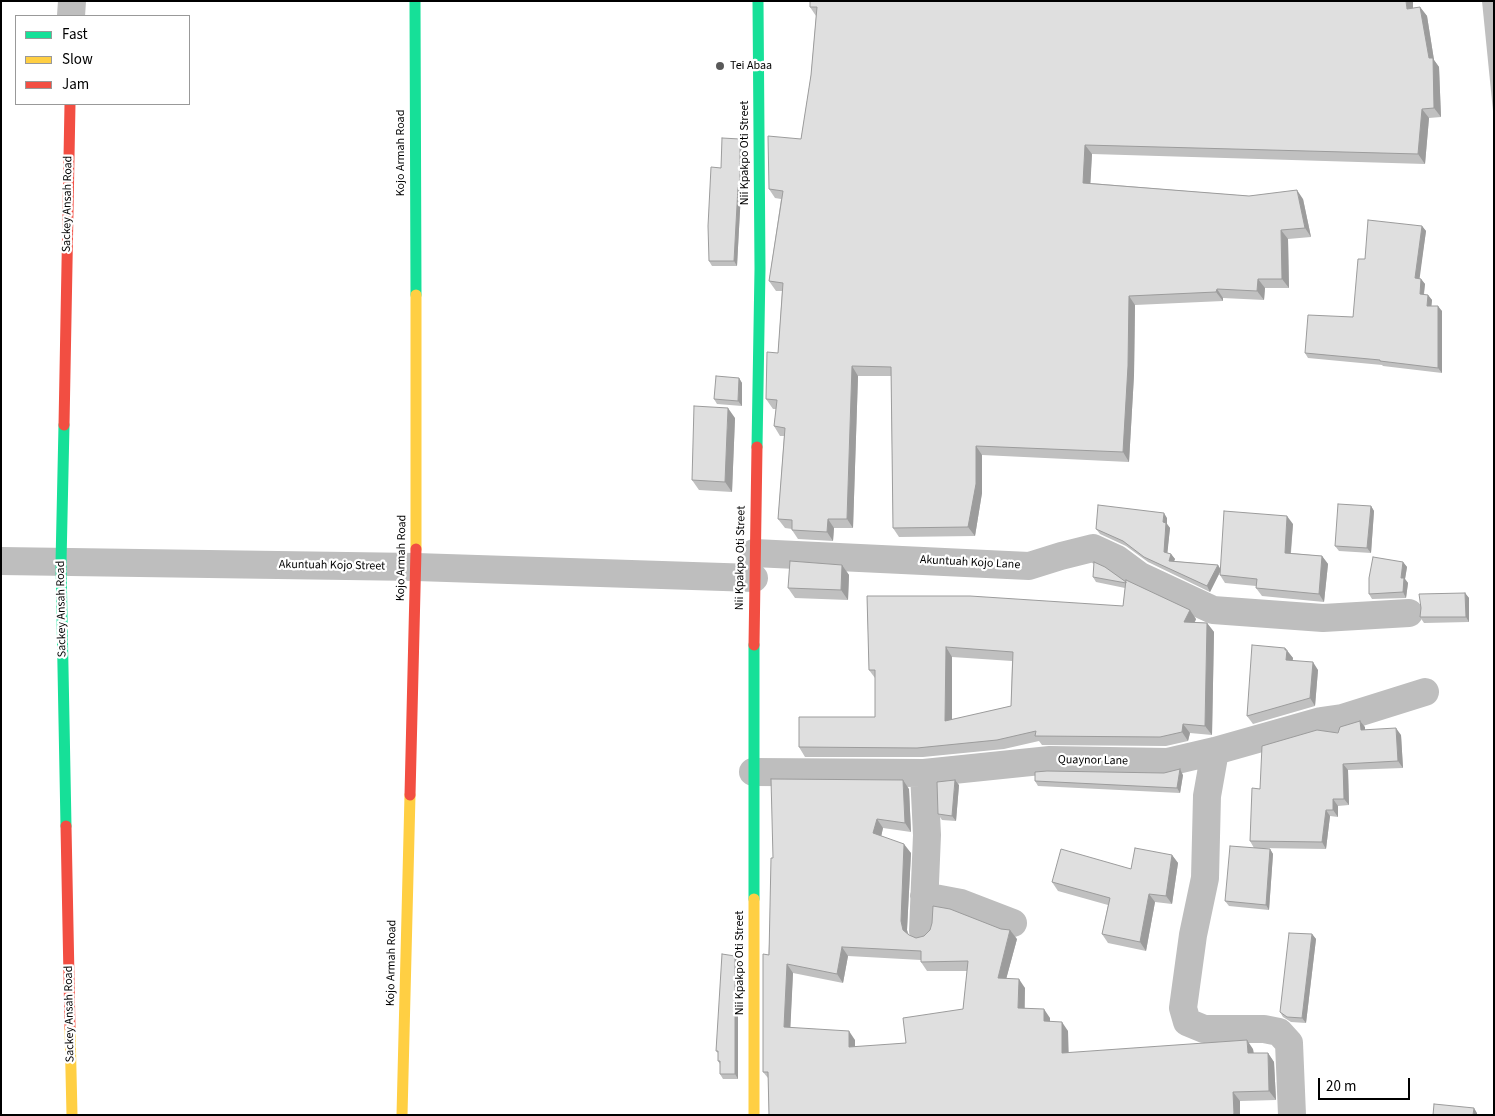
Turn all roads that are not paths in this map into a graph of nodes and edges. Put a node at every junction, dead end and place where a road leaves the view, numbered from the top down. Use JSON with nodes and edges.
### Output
{"nodes":[{"id":1,"x":72,"y":1,"type":"edge"},
{"id":2,"x":415,"y":1,"type":"edge"},
{"id":3,"x":758,"y":1,"type":"edge"},
{"id":4,"x":71,"y":15,"type":"edge"},
{"id":5,"x":70,"y":105,"type":"edge"},
{"id":6,"x":1,"y":561,"type":"edge"},
{"id":7,"x":61,"y":563,"type":"junction"},
{"id":8,"x":754,"y":565,"type":"junction"},
{"id":9,"x":416,"y":567,"type":"junction"},
{"id":10,"x":1409,"y":613,"type":"dead end"},
{"id":11,"x":1425,"y":692,"type":"dead end"},
{"id":12,"x":1215,"y":751,"type":"junction"},
{"id":13,"x":753,"y":772,"type":"junction"},
{"id":14,"x":924,"y":773,"type":"junction"},
{"id":15,"x":924,"y":896,"type":"junction"},
{"id":16,"x":1013,"y":924,"type":"dead end"},
{"id":17,"x":923,"y":931,"type":"dead end"},
{"id":18,"x":72,"y":1115,"type":"edge"},
{"id":19,"x":402,"y":1115,"type":"edge"},
{"id":20,"x":754,"y":1115,"type":"edge"},
{"id":21,"x":1292,"y":1115,"type":"edge"}],
"edges":[{"from":1,"to":4,"type":"street"},
{"from":2,"to":9,"type":"street","name":"Kojo Armah Road"},
{"from":3,"to":8,"type":"street","name":"Nii Kpakpo Oti Street"},
{"from":5,"to":7,"type":"street","name":"Sackey Ansah Road"},
{"from":6,"to":7,"type":"street","name":"Akuntuah Kojo Street"},
{"from":7,"to":9,"type":"street","name":"Akuntuah Kojo Street"},
{"from":7,"to":18,"type":"street","name":"Sackey Ansah Road"},
{"from":8,"to":9,"type":"street","name":"Akuntuah Kojo Street"},
{"from":8,"to":10,"type":"street","name":"Akuntuah Kojo Lane"},
{"from":8,"to":13,"type":"street","name":"Nii Kpakpo Oti Street"},
{"from":9,"to":19,"type":"street","name":"Kojo Armah Road"},
{"from":11,"to":12,"type":"street","name":"Quaynor Lane"},
{"from":12,"to":14,"type":"street","name":"Quaynor Lane"},
{"from":12,"to":21,"type":"street"},
{"from":13,"to":14,"type":"street","name":"Quaynor Lane"},
{"from":13,"to":20,"type":"street","name":"Nii Kpakpo Oti Street"},
{"from":14,"to":15,"type":"street"},
{"from":15,"to":16,"type":"street"},
{"from":15,"to":17,"type":"street"}]}
